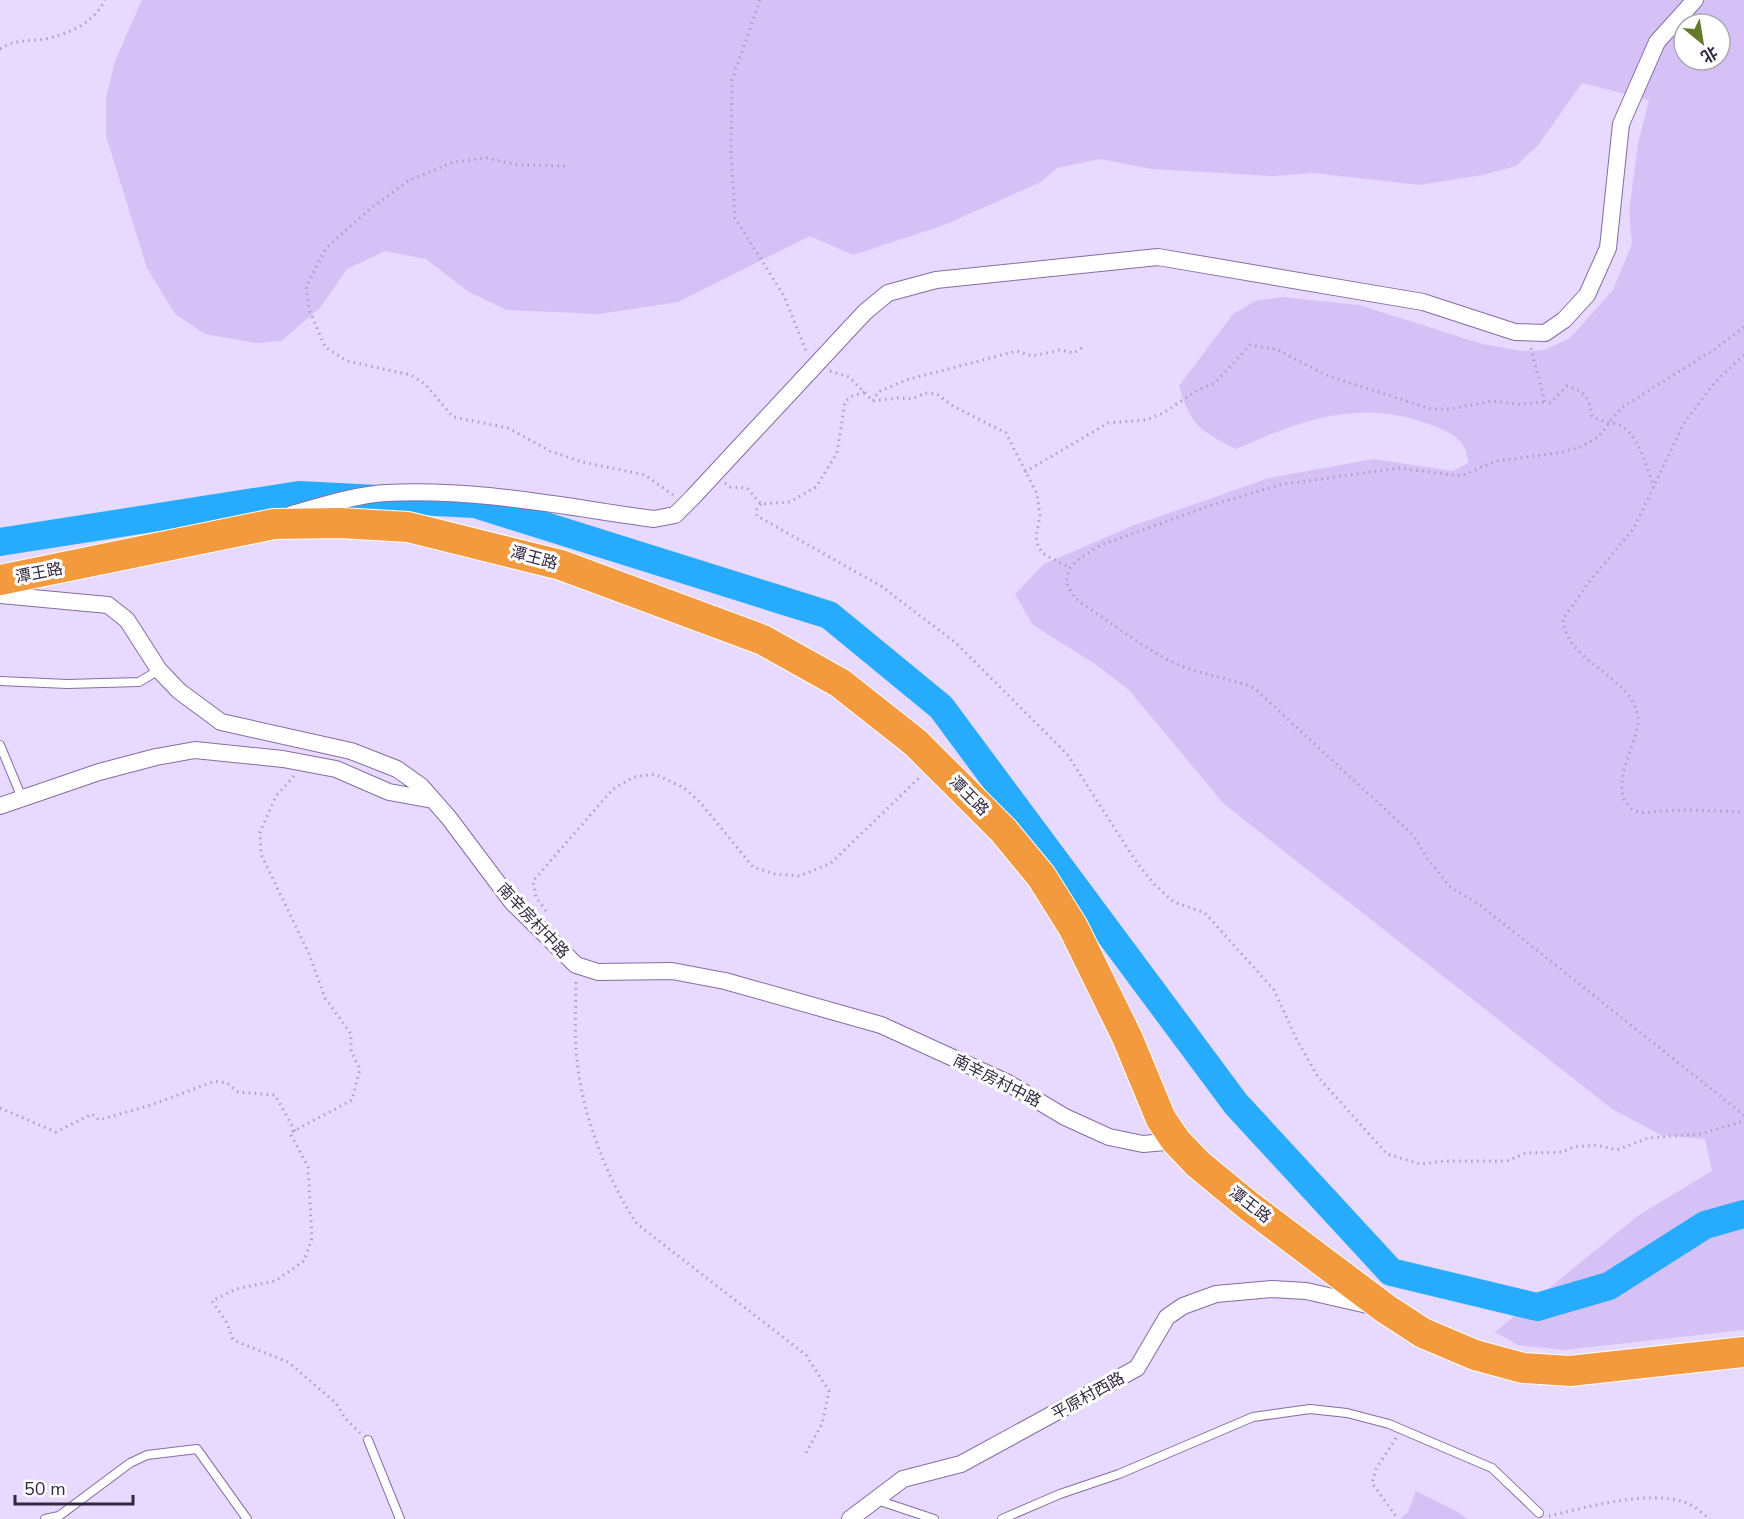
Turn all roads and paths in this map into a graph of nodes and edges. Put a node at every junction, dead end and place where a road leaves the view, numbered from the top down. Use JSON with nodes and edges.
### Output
{"nodes":[{"id":1,"x":105,"y":0,"type":"edge"},
{"id":2,"x":760,"y":0,"type":"edge"},
{"id":3,"x":1695,"y":0,"type":"edge"},
{"id":4,"x":0,"y":49,"type":"edge"},
{"id":5,"x":565,"y":166,"type":"dead end"},
{"id":6,"x":1744,"y":327,"type":"edge"},
{"id":7,"x":1527,"y":332,"type":"junction"},
{"id":8,"x":1083,"y":347,"type":"dead end"},
{"id":9,"x":1744,"y":355,"type":"edge"},
{"id":10,"x":814,"y":369,"type":"junction"},
{"id":11,"x":865,"y":392,"type":"junction"},
{"id":12,"x":873,"y":401,"type":"junction"},
{"id":13,"x":1545,"y":402,"type":"junction"},
{"id":14,"x":1610,"y":422,"type":"junction"},
{"id":15,"x":1025,"y":472,"type":"junction"},
{"id":16,"x":717,"y":473,"type":"junction"},
{"id":17,"x":1654,"y":487,"type":"junction"},
{"id":18,"x":761,"y":504,"type":"junction"},
{"id":19,"x":684,"y":506,"type":"junction"},
{"id":20,"x":225,"y":534,"type":"junction"},
{"id":21,"x":1070,"y":568,"type":"junction"},
{"id":22,"x":0,"y":580,"type":"edge"},
{"id":23,"x":0,"y":595,"type":"edge"},
{"id":24,"x":159,"y":670,"type":"junction"},
{"id":25,"x":0,"y":681,"type":"edge"},
{"id":26,"x":0,"y":745,"type":"edge"},
{"id":27,"x":935,"y":762,"type":"junction"},
{"id":28,"x":305,"y":763,"type":"junction"},
{"id":29,"x":22,"y":798,"type":"junction"},
{"id":30,"x":433,"y":800,"type":"junction"},
{"id":31,"x":0,"y":806,"type":"edge"},
{"id":32,"x":1744,"y":812,"type":"edge"},
{"id":33,"x":548,"y":915,"type":"dead end"},
{"id":34,"x":576,"y":965,"type":"junction"},
{"id":35,"x":0,"y":1108,"type":"edge"},
{"id":36,"x":1744,"y":1115,"type":"edge"},
{"id":37,"x":1744,"y":1121,"type":"edge"},
{"id":38,"x":296,"y":1131,"type":"junction"},
{"id":39,"x":1176,"y":1141,"type":"junction"},
{"id":40,"x":1386,"y":1310,"type":"junction"},
{"id":41,"x":1744,"y":1352,"type":"edge"},
{"id":42,"x":1402,"y":1429,"type":"junction"},
{"id":43,"x":368,"y":1440,"type":"joint"},
{"id":44,"x":806,"y":1453,"type":"dead end"},
{"id":45,"x":874,"y":1498,"type":"junction"},
{"id":46,"x":1540,"y":1515,"type":"edge"},
{"id":47,"x":45,"y":1519,"type":"edge"},
{"id":48,"x":246,"y":1519,"type":"edge"},
{"id":49,"x":400,"y":1519,"type":"edge"},
{"id":50,"x":850,"y":1519,"type":"edge"},
{"id":51,"x":934,"y":1519,"type":"edge"},
{"id":52,"x":1002,"y":1519,"type":"edge"},
{"id":53,"x":1398,"y":1519,"type":"edge"},
{"id":54,"x":1710,"y":1519,"type":"edge"}],
"edges":[{"from":1,"to":4,"type":"path"},
{"from":2,"to":10,"type":"path"},
{"from":3,"to":7,"type":"street"},
{"from":5,"to":19,"type":"path"},
{"from":6,"to":14,"type":"path"},
{"from":7,"to":10,"type":"street"},
{"from":7,"to":13,"type":"path"},
{"from":8,"to":12,"type":"path"},
{"from":9,"to":17,"type":"path"},
{"from":10,"to":11,"type":"path"},
{"from":10,"to":16,"type":"street"},
{"from":11,"to":12,"type":"path"},
{"from":11,"to":18,"type":"path"},
{"from":12,"to":15,"type":"path"},
{"from":13,"to":14,"type":"path"},
{"from":13,"to":15,"type":"path"},
{"from":14,"to":17,"type":"path"},
{"from":14,"to":21,"type":"path"},
{"from":15,"to":21,"type":"path"},
{"from":16,"to":18,"type":"path"},
{"from":16,"to":19,"type":"street"},
{"from":17,"to":32,"type":"path"},
{"from":18,"to":37,"type":"path"},
{"from":19,"to":20,"type":"street"},
{"from":20,"to":22,"type":"highway","name":"潭王路"},
{"from":20,"to":27,"type":"highway","name":"潭王路"},
{"from":21,"to":36,"type":"path"},
{"from":23,"to":24,"type":"street","name":"南辛房村中路"},
{"from":24,"to":25,"type":"lane"},
{"from":24,"to":30,"type":"street","name":"南辛房村中路"},
{"from":26,"to":29,"type":"lane"},
{"from":27,"to":33,"type":"path"},
{"from":27,"to":39,"type":"highway","name":"潭王路"},
{"from":28,"to":29,"type":"street"},
{"from":28,"to":30,"type":"street"},
{"from":28,"to":38,"type":"path"},
{"from":29,"to":31,"type":"street"},
{"from":30,"to":34,"type":"street","name":"南辛房村中路"},
{"from":34,"to":39,"type":"street","name":"南辛房村中路"},
{"from":34,"to":44,"type":"path"},
{"from":35,"to":38,"type":"path"},
{"from":38,"to":43,"type":"path"},
{"from":39,"to":40,"type":"highway","name":"潭王路"},
{"from":40,"to":41,"type":"highway","name":"潭王路"},
{"from":40,"to":45,"type":"street","name":"平原村西路"},
{"from":42,"to":46,"type":"lane"},
{"from":42,"to":52,"type":"lane"},
{"from":42,"to":53,"type":"path"},
{"from":43,"to":49,"type":"lane"},
{"from":45,"to":50,"type":"street","name":"平原村西路"},
{"from":45,"to":51,"type":"lane"},
{"from":46,"to":54,"type":"path"},
{"from":47,"to":48,"type":"lane"}]}
